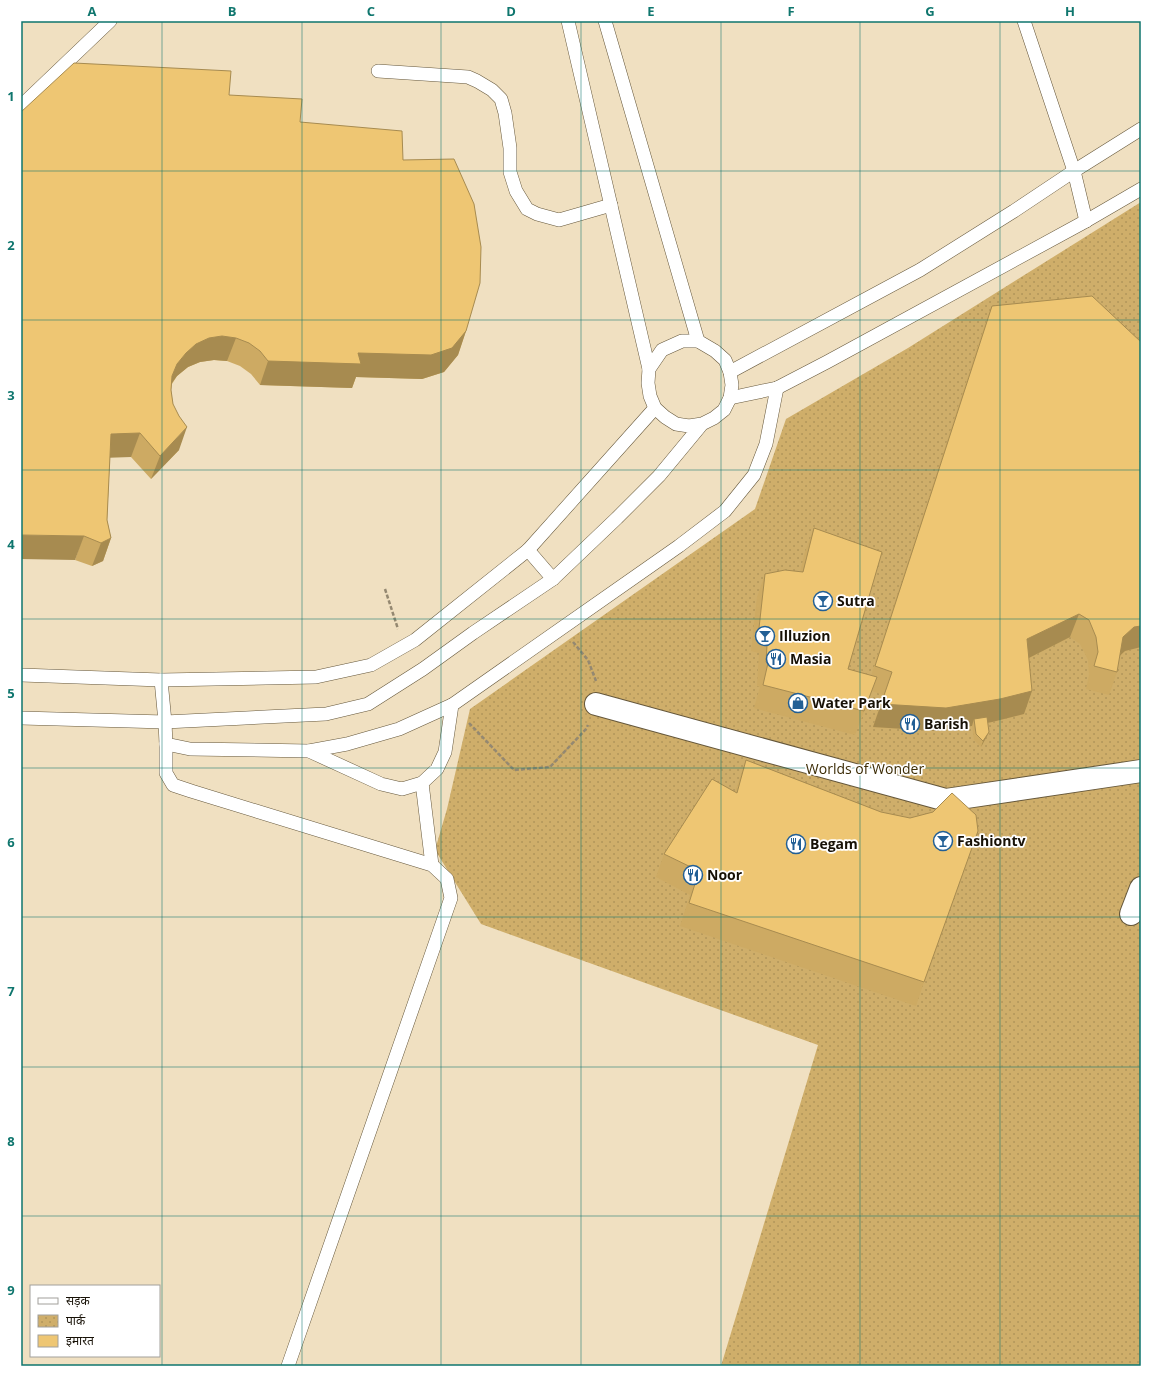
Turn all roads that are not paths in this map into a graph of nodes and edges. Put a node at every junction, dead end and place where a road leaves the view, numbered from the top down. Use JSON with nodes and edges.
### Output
{"nodes":[{"id":1,"x":110,"y":21,"type":"edge"},
{"id":2,"x":568,"y":21,"type":"edge"},
{"id":3,"x":605,"y":21,"type":"edge"},
{"id":4,"x":1024,"y":21,"type":"edge"},
{"id":5,"x":378,"y":71,"type":"dead end"},
{"id":6,"x":21,"y":106,"type":"edge"},
{"id":7,"x":1141,"y":129,"type":"edge"},
{"id":8,"x":1074,"y":171,"type":"junction"},
{"id":9,"x":1141,"y":188,"type":"edge"},
{"id":10,"x":611,"y":205,"type":"junction"},
{"id":11,"x":1086,"y":222,"type":"junction"},
{"id":12,"x":698,"y":341,"type":"junction"},
{"id":13,"x":649,"y":369,"type":"junction"},
{"id":14,"x":730,"y":372,"type":"junction"},
{"id":15,"x":777,"y":388,"type":"junction"},
{"id":16,"x":730,"y":398,"type":"junction"},
{"id":17,"x":655,"y":408,"type":"junction"},
{"id":18,"x":702,"y":424,"type":"junction"},
{"id":19,"x":528,"y":550,"type":"junction"},
{"id":20,"x":553,"y":579,"type":"junction"},
{"id":21,"x":21,"y":674,"type":"edge"},
{"id":22,"x":162,"y":680,"type":"junction"},
{"id":23,"x":596,"y":704,"type":"road end"},
{"id":24,"x":452,"y":705,"type":"junction"},
{"id":25,"x":21,"y":718,"type":"edge"},
{"id":26,"x":165,"y":722,"type":"junction"},
{"id":27,"x":166,"y":744,"type":"junction"},
{"id":28,"x":308,"y":751,"type":"junction"},
{"id":29,"x":1141,"y":771,"type":"edge"},
{"id":30,"x":422,"y":783,"type":"junction"},
{"id":31,"x":432,"y":865,"type":"junction"},
{"id":32,"x":1141,"y":888,"type":"edge"},
{"id":33,"x":1131,"y":914,"type":"dead end"},
{"id":34,"x":288,"y":1366,"type":"edge"}],
"edges":[{"from":1,"to":6,"type":"lane"},
{"from":2,"to":10,"type":"lane"},
{"from":3,"to":12,"type":"lane"},
{"from":4,"to":8,"type":"lane"},
{"from":5,"to":10,"type":"lane"},
{"from":7,"to":8,"type":"lane"},
{"from":8,"to":11,"type":"lane"},
{"from":8,"to":14,"type":"lane"},
{"from":9,"to":11,"type":"lane"},
{"from":10,"to":13,"type":"lane"},
{"from":11,"to":15,"type":"lane"},
{"from":12,"to":13,"type":"lane"},
{"from":12,"to":14,"type":"lane"},
{"from":13,"to":17,"type":"lane"},
{"from":14,"to":16,"type":"lane"},
{"from":15,"to":16,"type":"lane"},
{"from":15,"to":24,"type":"lane"},
{"from":16,"to":18,"type":"lane"},
{"from":17,"to":18,"type":"lane"},
{"from":17,"to":19,"type":"lane"},
{"from":18,"to":20,"type":"lane"},
{"from":19,"to":20,"type":"lane"},
{"from":19,"to":22,"type":"lane"},
{"from":20,"to":26,"type":"lane"},
{"from":21,"to":22,"type":"lane"},
{"from":22,"to":26,"type":"lane"},
{"from":23,"to":29,"type":"street"},
{"from":24,"to":28,"type":"lane"},
{"from":24,"to":30,"type":"lane"},
{"from":25,"to":26,"type":"lane"},
{"from":26,"to":27,"type":"lane"},
{"from":27,"to":28,"type":"lane"},
{"from":27,"to":31,"type":"lane"},
{"from":28,"to":30,"type":"lane"},
{"from":30,"to":31,"type":"lane"},
{"from":31,"to":34,"type":"lane"},
{"from":32,"to":33,"type":"street"}]}
